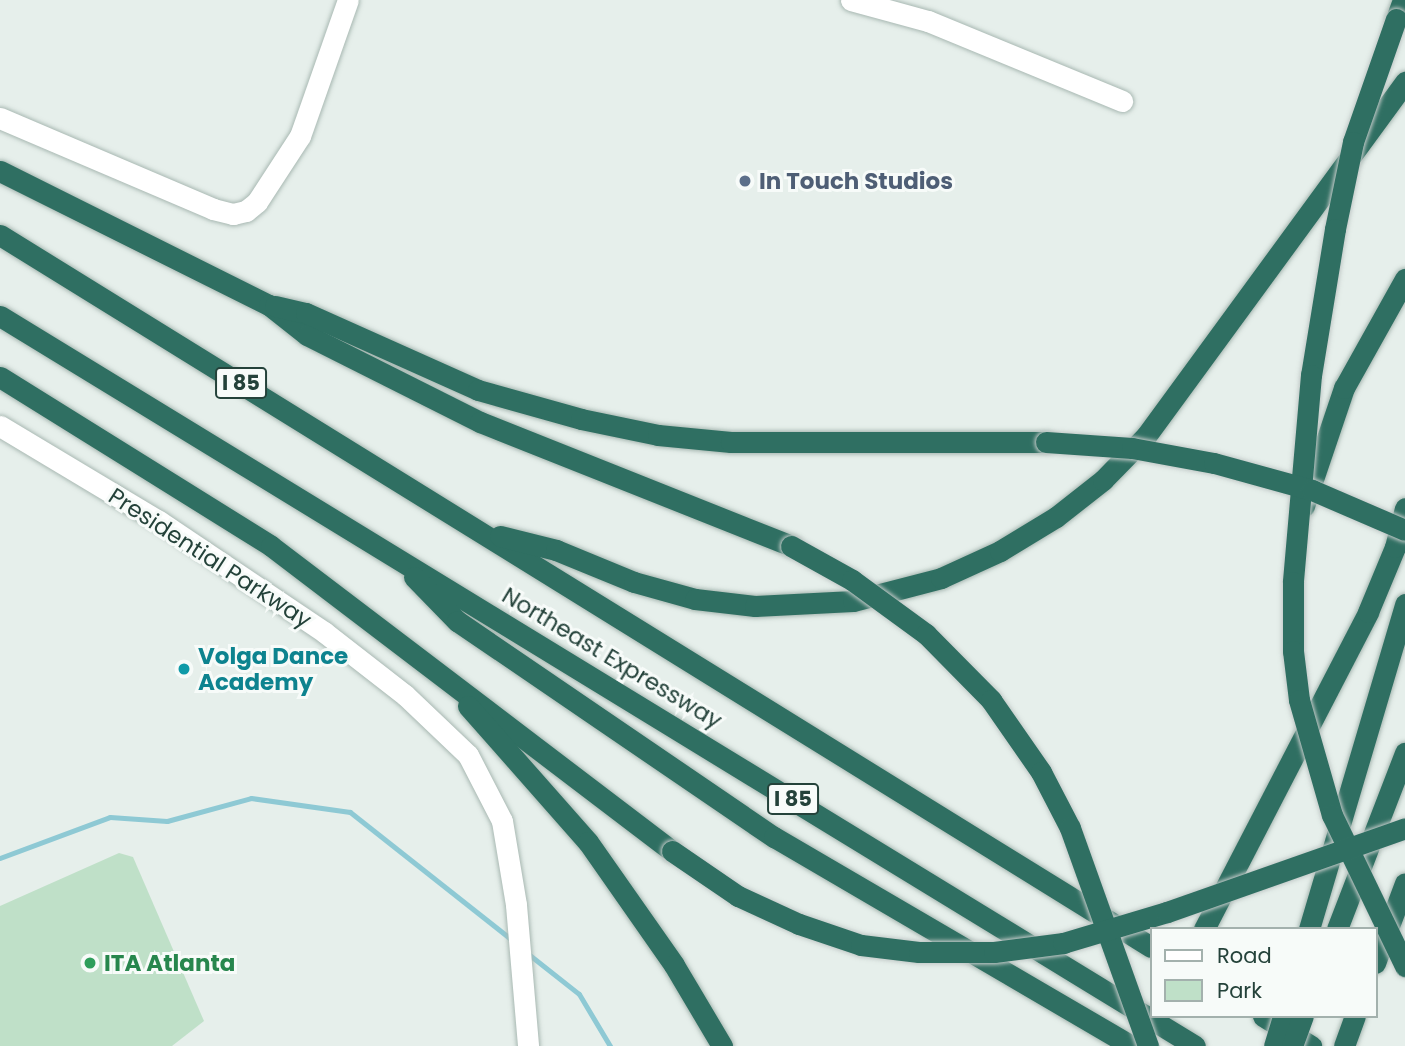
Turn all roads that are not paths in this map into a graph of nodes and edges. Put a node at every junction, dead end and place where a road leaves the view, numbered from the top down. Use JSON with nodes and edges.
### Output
{"nodes":[{"id":1,"x":348,"y":0,"type":"edge"},
{"id":2,"x":851,"y":0,"type":"edge"},
{"id":3,"x":1400,"y":10,"type":"edge"},
{"id":4,"x":1405,"y":82,"type":"edge"},
{"id":5,"x":1122,"y":102,"type":"dead end"},
{"id":6,"x":0,"y":118,"type":"edge"},
{"id":7,"x":0,"y":172,"type":"edge"},
{"id":8,"x":0,"y":235,"type":"edge"},
{"id":9,"x":1405,"y":278,"type":"edge"},
{"id":10,"x":270,"y":304,"type":"junction"},
{"id":11,"x":0,"y":316,"type":"edge"},
{"id":12,"x":0,"y":377,"type":"edge"},
{"id":13,"x":0,"y":426,"type":"edge"},
{"id":14,"x":1405,"y":508,"type":"edge"},
{"id":15,"x":1298,"y":523,"type":"junction"},
{"id":16,"x":1405,"y":530,"type":"edge"},
{"id":17,"x":480,"y":531,"type":"junction"},
{"id":18,"x":390,"y":553,"type":"junction"},
{"id":19,"x":1405,"y":604,"type":"edge"},
{"id":20,"x":448,"y":683,"type":"junction"},
{"id":21,"x":1405,"y":753,"type":"edge"},
{"id":22,"x":1405,"y":828,"type":"edge"},
{"id":23,"x":1405,"y":883,"type":"edge"},
{"id":24,"x":1205,"y":927,"type":"edge"},
{"id":25,"x":1310,"y":927,"type":"edge"},
{"id":26,"x":1338,"y":927,"type":"edge"},
{"id":27,"x":1150,"y":946,"type":"edge"},
{"id":28,"x":1377,"y":958,"type":"edge"},
{"id":29,"x":1405,"y":966,"type":"edge"},
{"id":30,"x":1156,"y":1018,"type":"edge"},
{"id":31,"x":1266,"y":1018,"type":"edge"},
{"id":32,"x":1282,"y":1018,"type":"edge"},
{"id":33,"x":1302,"y":1018,"type":"edge"},
{"id":34,"x":1354,"y":1018,"type":"edge"},
{"id":35,"x":528,"y":1046,"type":"edge"},
{"id":36,"x":722,"y":1046,"type":"edge"},
{"id":37,"x":1132,"y":1046,"type":"edge"},
{"id":38,"x":1140,"y":1046,"type":"edge"},
{"id":39,"x":1149,"y":1046,"type":"edge"},
{"id":40,"x":1195,"y":1046,"type":"edge"},
{"id":41,"x":1273,"y":1046,"type":"edge"},
{"id":42,"x":1292,"y":1046,"type":"edge"},
{"id":43,"x":1311,"y":1046,"type":"edge"},
{"id":44,"x":1344,"y":1046,"type":"edge"}],
"edges":[{"from":1,"to":6,"type":"street"},
{"from":2,"to":5,"type":"street"},
{"from":3,"to":15,"type":"highway","bridge":true},
{"from":4,"to":17,"type":"highway"},
{"from":7,"to":10,"type":"highway"},
{"from":8,"to":17,"type":"highway","name":"Northeast Expressway","number":"I 85"},
{"from":9,"to":15,"type":"highway","bridge":true},
{"from":10,"to":16,"type":"highway","bridge":true},
{"from":10,"to":39,"type":"highway","bridge":true},
{"from":11,"to":18,"type":"highway","name":"Northeast Expressway","number":"I 85"},
{"from":12,"to":20,"type":"highway"},
{"from":13,"to":35,"type":"street","name":"Presidential Parkway"},
{"from":14,"to":24,"type":"highway"},
{"from":15,"to":29,"type":"highway","bridge":true},
{"from":17,"to":27,"type":"highway","name":"Northeast Expressway","number":"I 85"},
{"from":18,"to":37,"type":"highway"},
{"from":18,"to":40,"type":"highway","name":"Northeast Expressway","number":"I 85"},
{"from":19,"to":25,"type":"highway"},
{"from":20,"to":22,"type":"highway","bridge":true},
{"from":20,"to":36,"type":"highway"},
{"from":21,"to":26,"type":"highway"},
{"from":23,"to":28,"type":"highway"},
{"from":30,"to":38,"type":"highway"},
{"from":31,"to":43,"type":"highway"},
{"from":32,"to":41,"type":"highway","bridge":true},
{"from":33,"to":42,"type":"highway","bridge":true},
{"from":34,"to":44,"type":"highway"}]}
